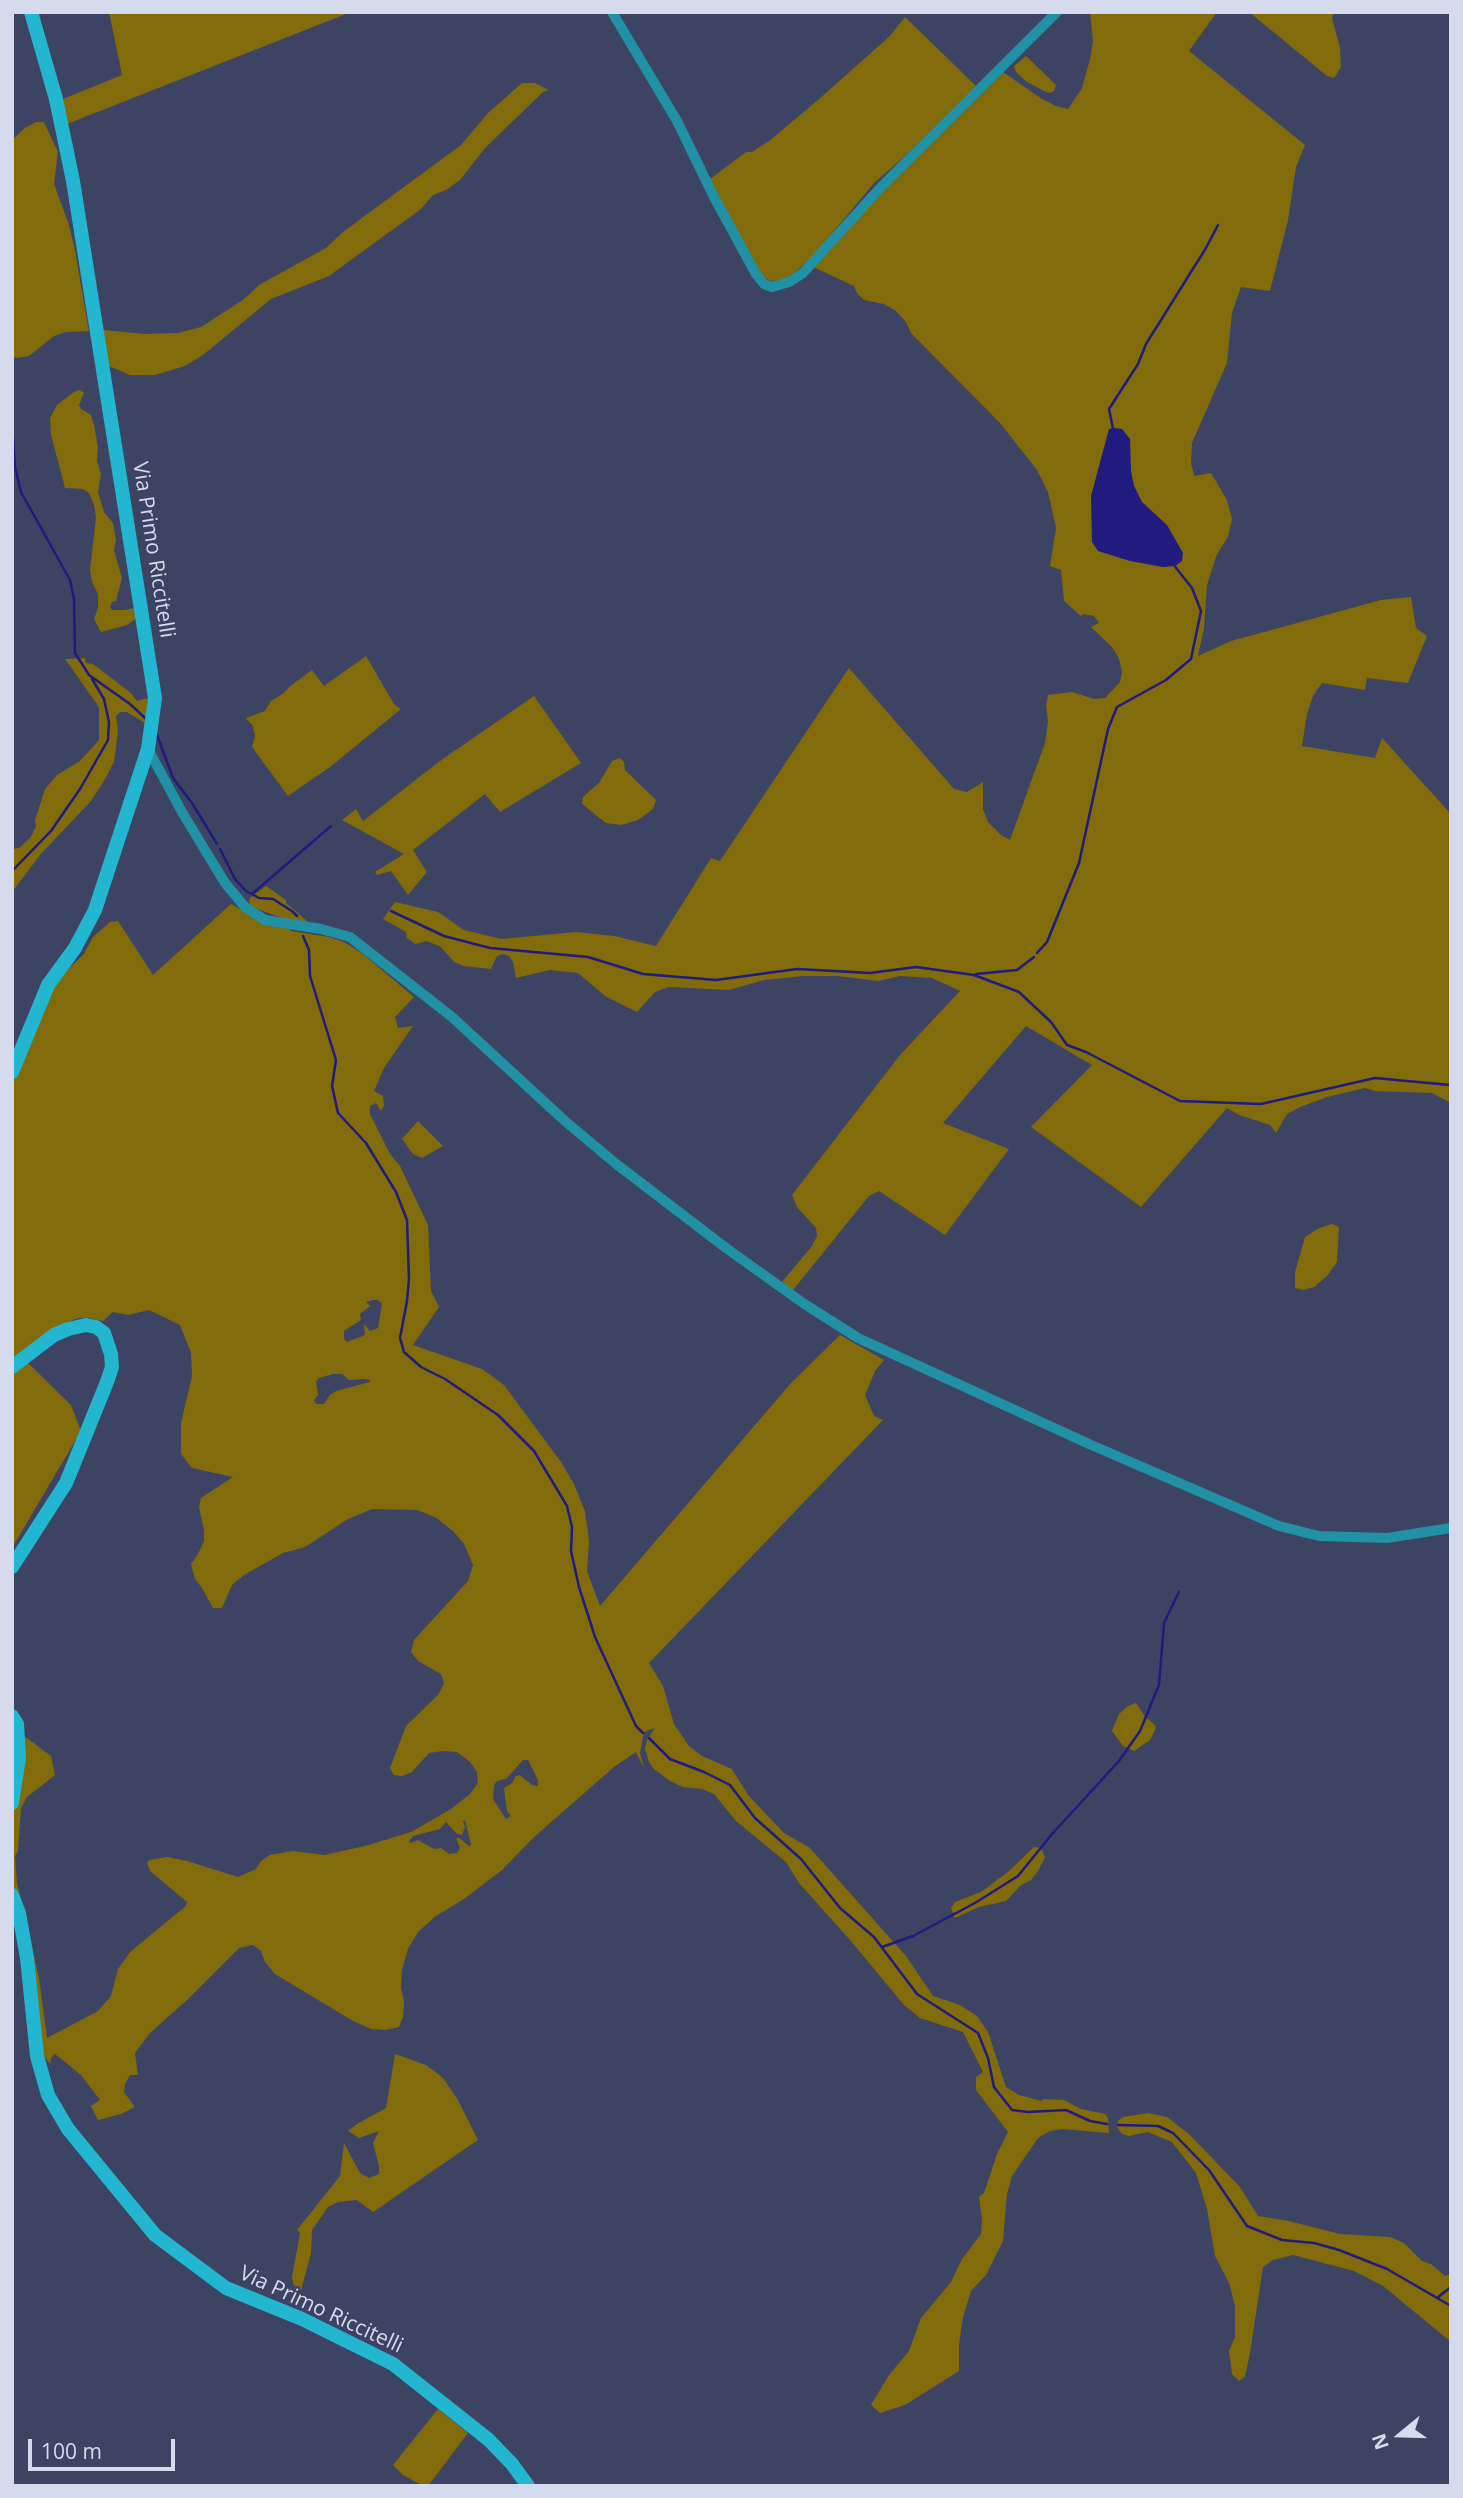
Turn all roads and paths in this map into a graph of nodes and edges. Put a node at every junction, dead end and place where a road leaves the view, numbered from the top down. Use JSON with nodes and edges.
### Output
{"nodes":[{"id":1,"x":32,"y":12,"type":"edge"},
{"id":2,"x":611,"y":12,"type":"edge"},
{"id":3,"x":1057,"y":12,"type":"edge"},
{"id":4,"x":148,"y":749,"type":"junction"},
{"id":5,"x":12,"y":1072,"type":"edge"},
{"id":6,"x":12,"y":1367,"type":"edge"},
{"id":7,"x":1451,"y":1528,"type":"edge"},
{"id":8,"x":12,"y":1567,"type":"edge"},
{"id":9,"x":12,"y":1716,"type":"edge"},
{"id":10,"x":12,"y":1803,"type":"edge"},
{"id":11,"x":12,"y":1895,"type":"edge"},
{"id":12,"x":528,"y":2486,"type":"edge"}],
"edges":[{"from":1,"to":4,"type":"street","name":"Via Primo Riccitelli"},
{"from":2,"to":3,"type":"street"},
{"from":4,"to":5,"type":"street","name":"Via Primo Riccitelli"},
{"from":4,"to":7,"type":"street"},
{"from":6,"to":8,"type":"street"},
{"from":9,"to":10,"type":"street"},
{"from":11,"to":12,"type":"street","name":"Via Primo Riccitelli"}]}
